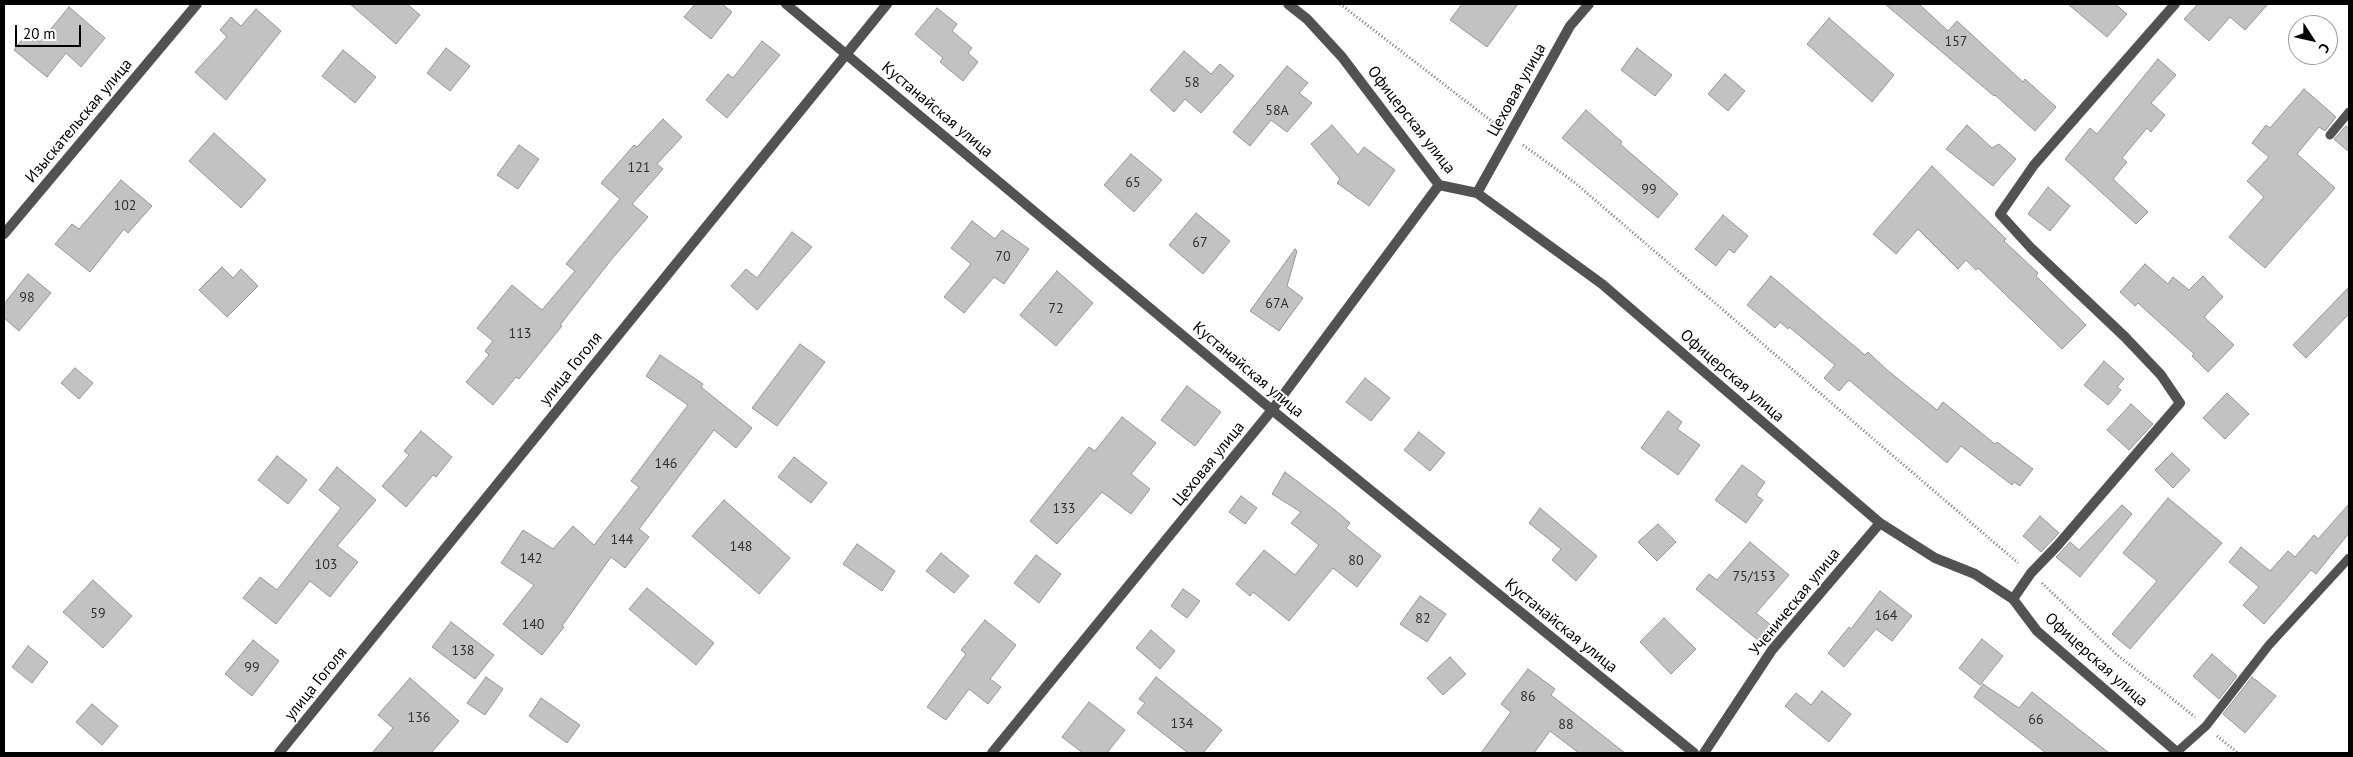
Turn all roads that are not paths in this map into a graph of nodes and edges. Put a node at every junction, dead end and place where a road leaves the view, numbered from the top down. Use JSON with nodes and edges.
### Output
{"nodes":[{"id":1,"x":197,"y":4,"type":"edge"},
{"id":2,"x":786,"y":4,"type":"edge"},
{"id":3,"x":887,"y":4,"type":"edge"},
{"id":4,"x":1288,"y":4,"type":"edge"},
{"id":5,"x":1589,"y":4,"type":"edge"},
{"id":6,"x":2174,"y":4,"type":"edge"},
{"id":7,"x":845,"y":53,"type":"junction"},
{"id":8,"x":2349,"y":112,"type":"edge"},
{"id":9,"x":2330,"y":135,"type":"dead end"},
{"id":10,"x":1439,"y":186,"type":"junction"},
{"id":11,"x":1477,"y":193,"type":"junction"},
{"id":12,"x":4,"y":234,"type":"edge"},
{"id":13,"x":1272,"y":410,"type":"junction"},
{"id":14,"x":1880,"y":523,"type":"junction"},
{"id":15,"x":2349,"y":558,"type":"edge"},
{"id":16,"x":2014,"y":599,"type":"junction"},
{"id":17,"x":279,"y":753,"type":"edge"},
{"id":18,"x":992,"y":753,"type":"edge"},
{"id":19,"x":1694,"y":753,"type":"edge"},
{"id":20,"x":1704,"y":753,"type":"edge"},
{"id":21,"x":2178,"y":753,"type":"edge"}],
"edges":[{"from":1,"to":12,"type":"street","name":"Изыскательская улица"},
{"from":2,"to":7,"type":"street","name":"Кустанайская улица"},
{"from":3,"to":7,"type":"street","name":"улица Гоголя"},
{"from":4,"to":10,"type":"street","name":"Офицерская улица"},
{"from":5,"to":11,"type":"street","name":"Цеховая улица"},
{"from":6,"to":16,"type":"street"},
{"from":7,"to":13,"type":"street","name":"Кустанайская улица"},
{"from":7,"to":17,"type":"street","name":"улица Гоголя"},
{"from":8,"to":9,"type":"lane"},
{"from":10,"to":11,"type":"street","name":"Офицерская улица"},
{"from":10,"to":13,"type":"street","name":"Цеховая улица"},
{"from":11,"to":14,"type":"street","name":"Офицерская улица"},
{"from":13,"to":18,"type":"street","name":"Цеховая улица"},
{"from":13,"to":19,"type":"street","name":"Кустанайская улица"},
{"from":14,"to":16,"type":"street","name":"Офицерская улица"},
{"from":14,"to":20,"type":"street","name":"Ученическая улица"},
{"from":15,"to":21,"type":"lane"},
{"from":16,"to":21,"type":"street","name":"Офицерская улица"}]}
